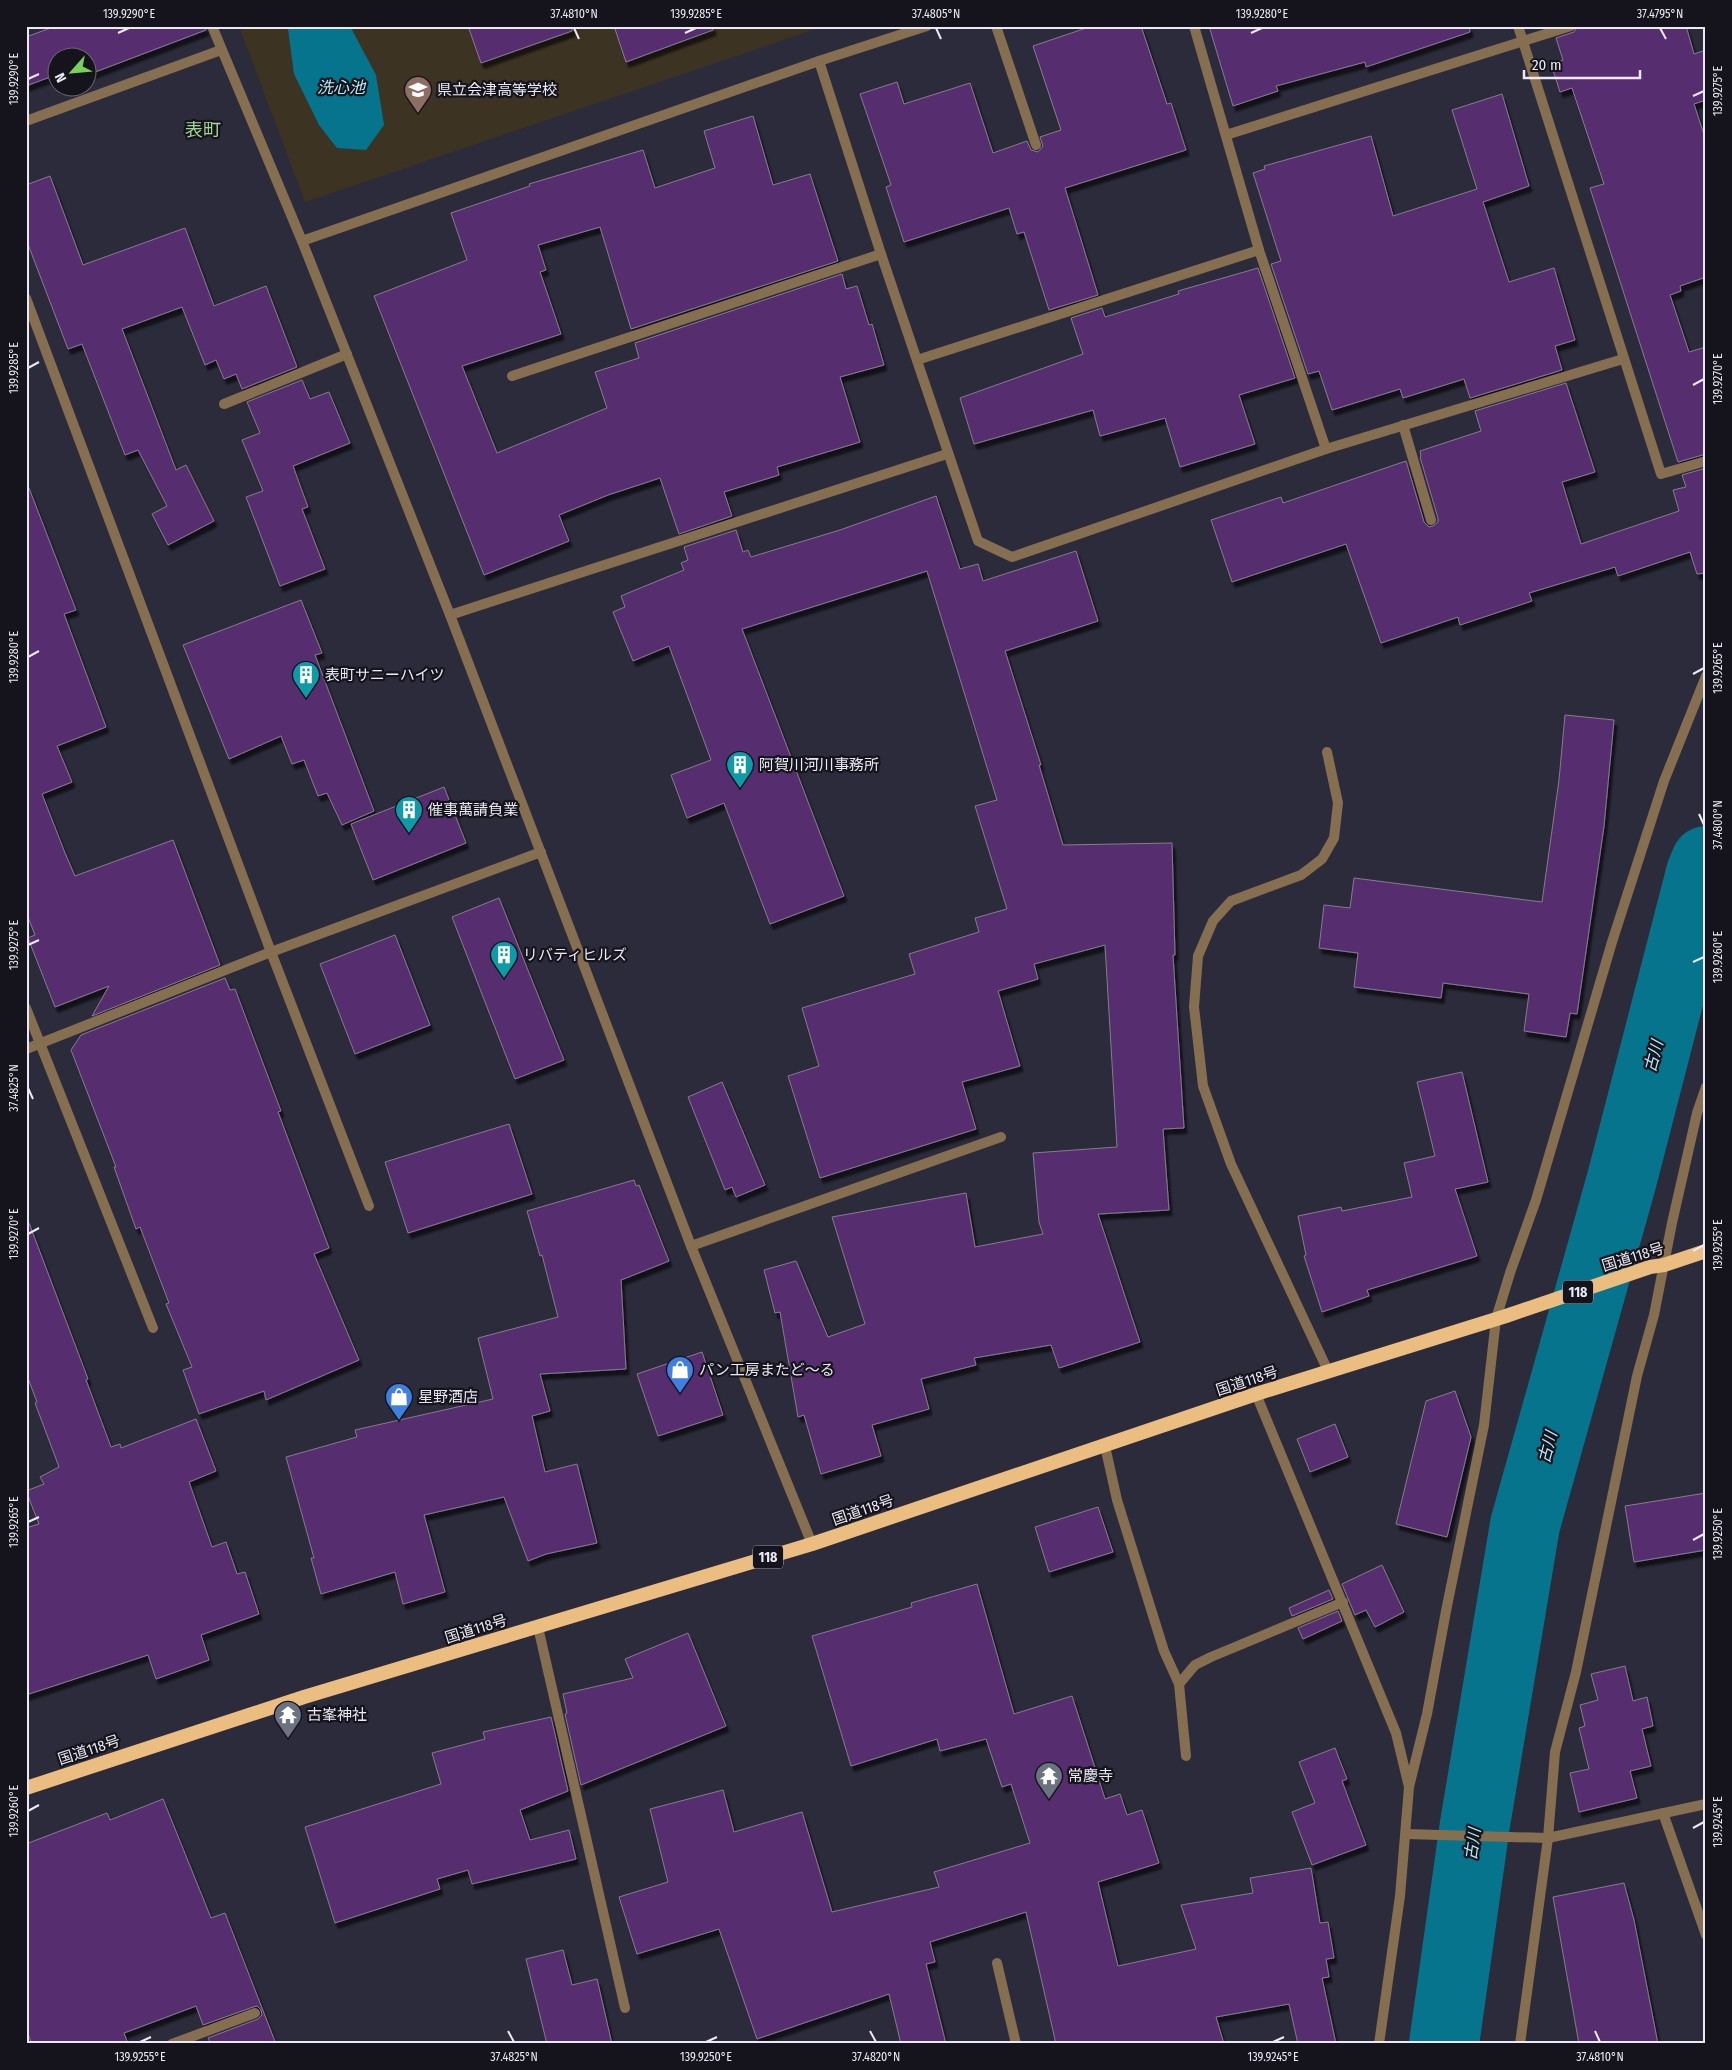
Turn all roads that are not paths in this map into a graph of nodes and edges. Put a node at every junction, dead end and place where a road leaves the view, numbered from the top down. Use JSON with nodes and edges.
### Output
{"nodes":[{"id":1,"x":212,"y":26,"type":"edge"},
{"id":2,"x":927,"y":26,"type":"edge"},
{"id":3,"x":996,"y":26,"type":"edge"},
{"id":4,"x":1194,"y":26,"type":"edge"},
{"id":5,"x":1518,"y":26,"type":"edge"},
{"id":6,"x":1571,"y":26,"type":"edge"},
{"id":7,"x":1522,"y":42,"type":"junction"},
{"id":8,"x":221,"y":50,"type":"junction"},
{"id":9,"x":819,"y":61,"type":"junction"},
{"id":10,"x":26,"y":121,"type":"edge"},
{"id":11,"x":1226,"y":135,"type":"junction"},
{"id":12,"x":1036,"y":145,"type":"dead end"},
{"id":13,"x":302,"y":241,"type":"junction"},
{"id":14,"x":1259,"y":250,"type":"junction"},
{"id":15,"x":881,"y":254,"type":"junction"},
{"id":16,"x":26,"y":298,"type":"edge"},
{"id":17,"x":347,"y":354,"type":"junction"},
{"id":18,"x":1623,"y":359,"type":"junction"},
{"id":19,"x":917,"y":360,"type":"junction"},
{"id":20,"x":512,"y":376,"type":"dead end"},
{"id":21,"x":224,"y":404,"type":"dead end"},
{"id":22,"x":1402,"y":425,"type":"junction"},
{"id":23,"x":1326,"y":449,"type":"junction"},
{"id":24,"x":947,"y":454,"type":"junction"},
{"id":25,"x":1706,"y":462,"type":"edge"},
{"id":26,"x":1431,"y":520,"type":"dead end"},
{"id":27,"x":450,"y":615,"type":"junction"},
{"id":28,"x":1706,"y":676,"type":"edge"},
{"id":29,"x":1327,"y":752,"type":"dead end"},
{"id":30,"x":541,"y":852,"type":"junction"},
{"id":31,"x":271,"y":952,"type":"junction"},
{"id":32,"x":26,"y":1008,"type":"edge"},
{"id":33,"x":40,"y":1044,"type":"junction"},
{"id":34,"x":26,"y":1049,"type":"edge"},
{"id":35,"x":1706,"y":1087,"type":"edge"},
{"id":36,"x":1001,"y":1137,"type":"dead end"},
{"id":37,"x":369,"y":1206,"type":"dead end"},
{"id":38,"x":690,"y":1246,"type":"junction"},
{"id":39,"x":1706,"y":1251,"type":"edge"},
{"id":40,"x":1657,"y":1266,"type":"junction"},
{"id":41,"x":1501,"y":1318,"type":"junction"},
{"id":42,"x":153,"y":1328,"type":"dead end"},
{"id":43,"x":1328,"y":1373,"type":"junction"},
{"id":44,"x":1256,"y":1394,"type":"junction"},
{"id":45,"x":1105,"y":1446,"type":"junction"},
{"id":46,"x":812,"y":1544,"type":"junction"},
{"id":47,"x":1344,"y":1602,"type":"junction"},
{"id":48,"x":538,"y":1627,"type":"junction"},
{"id":49,"x":1179,"y":1684,"type":"junction"},
{"id":50,"x":1186,"y":1756,"type":"dead end"},
{"id":51,"x":1409,"y":1787,"type":"junction"},
{"id":52,"x":26,"y":1788,"type":"edge"},
{"id":53,"x":1706,"y":1804,"type":"edge"},
{"id":54,"x":1663,"y":1813,"type":"junction"},
{"id":55,"x":1406,"y":1834,"type":"junction"},
{"id":56,"x":1548,"y":1838,"type":"junction"},
{"id":57,"x":1706,"y":1935,"type":"edge"},
{"id":58,"x":997,"y":1963,"type":"dead end"},
{"id":59,"x":625,"y":2008,"type":"dead end"},
{"id":60,"x":255,"y":2013,"type":"dead end"},
{"id":61,"x":172,"y":2044,"type":"edge"},
{"id":62,"x":1016,"y":2044,"type":"edge"},
{"id":63,"x":1379,"y":2044,"type":"edge"},
{"id":64,"x":1520,"y":2044,"type":"edge"}],
"edges":[{"from":1,"to":8,"type":"street"},
{"from":2,"to":9,"type":"street"},
{"from":3,"to":12,"type":"street"},
{"from":4,"to":11,"type":"street"},
{"from":5,"to":7,"type":"street"},
{"from":6,"to":7,"type":"street"},
{"from":7,"to":11,"type":"street"},
{"from":7,"to":18,"type":"street"},
{"from":8,"to":10,"type":"street"},
{"from":8,"to":13,"type":"street"},
{"from":9,"to":13,"type":"street"},
{"from":9,"to":15,"type":"street"},
{"from":11,"to":14,"type":"street"},
{"from":13,"to":17,"type":"street"},
{"from":14,"to":19,"type":"street"},
{"from":14,"to":23,"type":"street"},
{"from":15,"to":19,"type":"street"},
{"from":15,"to":20,"type":"street"},
{"from":16,"to":31,"type":"street"},
{"from":17,"to":21,"type":"street"},
{"from":17,"to":27,"type":"street"},
{"from":18,"to":22,"type":"street"},
{"from":18,"to":25,"type":"street"},
{"from":19,"to":24,"type":"street"},
{"from":22,"to":23,"type":"street"},
{"from":22,"to":26,"type":"street"},
{"from":23,"to":24,"type":"street"},
{"from":24,"to":27,"type":"street"},
{"from":27,"to":30,"type":"street"},
{"from":28,"to":41,"type":"street"},
{"from":29,"to":43,"type":"street"},
{"from":30,"to":31,"type":"street"},
{"from":30,"to":38,"type":"street"},
{"from":31,"to":33,"type":"street"},
{"from":31,"to":37,"type":"street"},
{"from":32,"to":33,"type":"street"},
{"from":33,"to":34,"type":"street"},
{"from":33,"to":42,"type":"street"},
{"from":35,"to":40,"type":"street"},
{"from":36,"to":38,"type":"street"},
{"from":38,"to":46,"type":"street"},
{"from":39,"to":40,"type":"highway","name":"国道118号","number":"118"},
{"from":40,"to":41,"type":"highway","name":"国道118号","number":"118"},
{"from":40,"to":56,"type":"street"},
{"from":41,"to":43,"type":"highway","name":"国道118号","number":"118"},
{"from":41,"to":51,"type":"street"},
{"from":43,"to":44,"type":"highway","name":"国道118号","number":"118"},
{"from":44,"to":45,"type":"highway","name":"国道118号","number":"118"},
{"from":44,"to":47,"type":"street"},
{"from":45,"to":46,"type":"highway","name":"国道118号","number":"118"},
{"from":45,"to":49,"type":"street"},
{"from":46,"to":48,"type":"highway","name":"国道118号","number":"118"},
{"from":47,"to":49,"type":"street"},
{"from":47,"to":51,"type":"street"},
{"from":48,"to":52,"type":"highway","name":"国道118号","number":"118"},
{"from":48,"to":59,"type":"street"},
{"from":49,"to":50,"type":"street"},
{"from":51,"to":55,"type":"street"},
{"from":53,"to":54,"type":"street"},
{"from":54,"to":56,"type":"street"},
{"from":54,"to":57,"type":"street"},
{"from":55,"to":56,"type":"street"},
{"from":55,"to":63,"type":"street"},
{"from":56,"to":64,"type":"street"},
{"from":58,"to":62,"type":"street"},
{"from":60,"to":61,"type":"street"}]}
